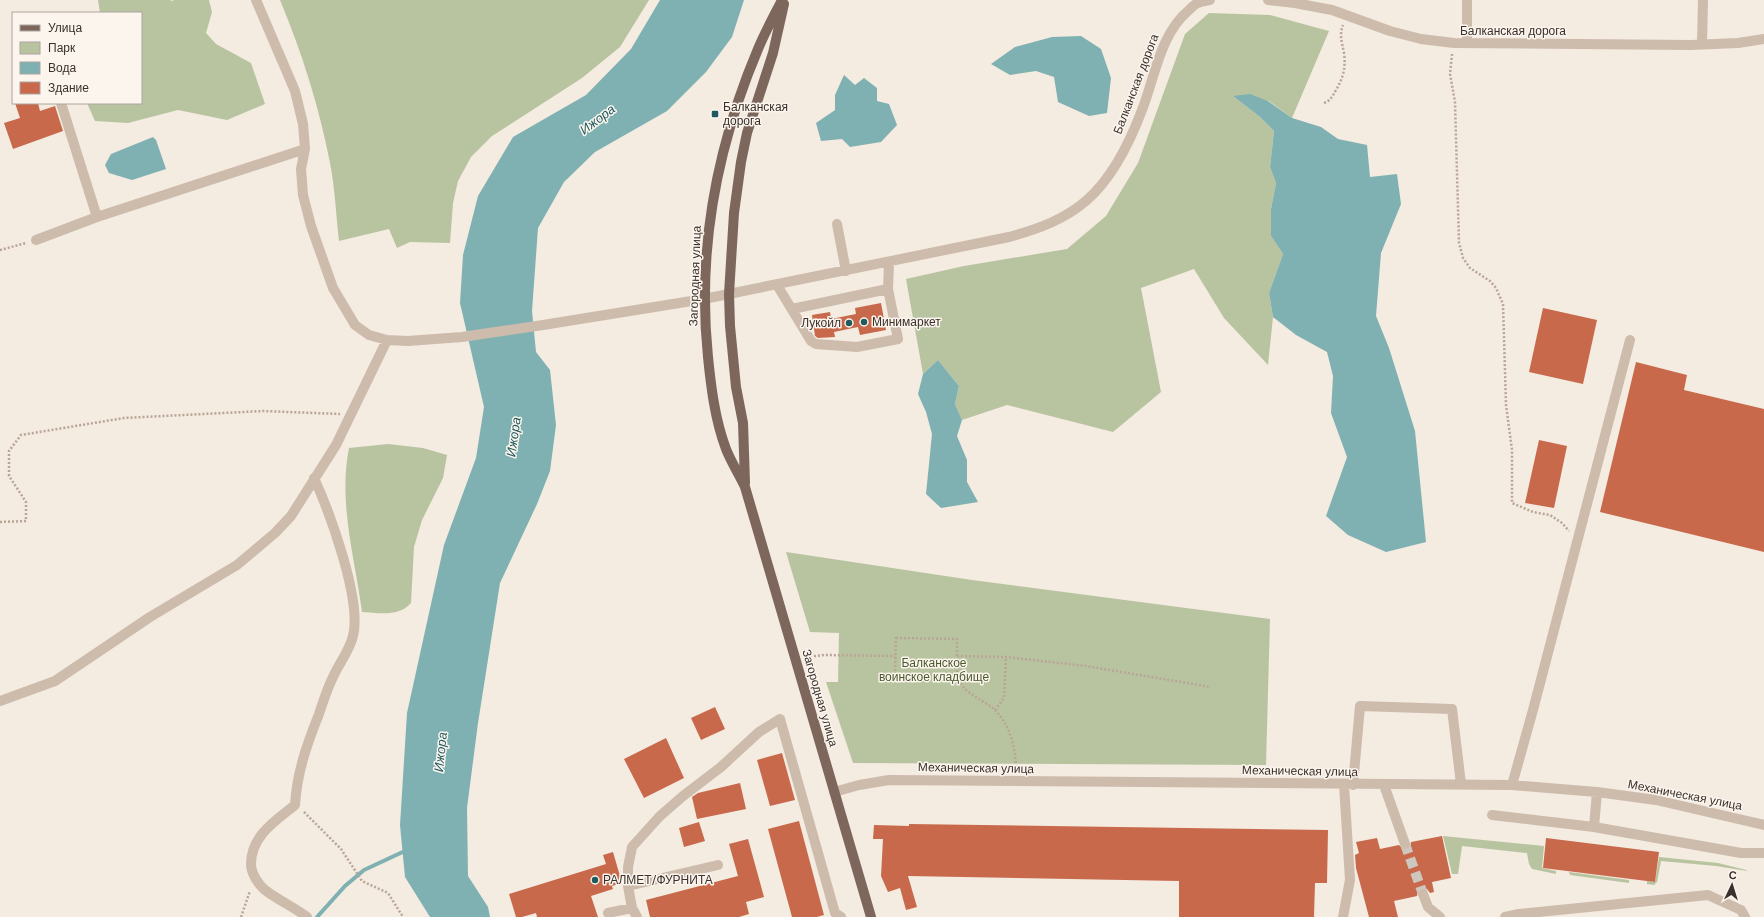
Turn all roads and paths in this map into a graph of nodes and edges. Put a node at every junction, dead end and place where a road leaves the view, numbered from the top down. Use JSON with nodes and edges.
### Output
{"nodes":[{"id":1,"x":256,"y":0,"type":"edge"},
{"id":2,"x":782,"y":0,"type":"edge"},
{"id":3,"x":785,"y":0,"type":"edge"},
{"id":4,"x":1210,"y":0,"type":"edge"},
{"id":5,"x":1268,"y":0,"type":"edge"},
{"id":6,"x":1467,"y":0,"type":"edge"},
{"id":7,"x":1703,"y":0,"type":"edge"},
{"id":8,"x":1348,"y":16,"type":"junction"},
{"id":9,"x":1764,"y":39,"type":"edge"},
{"id":10,"x":1454,"y":43,"type":"junction"},
{"id":11,"x":1467,"y":43,"type":"junction"},
{"id":12,"x":1702,"y":44,"type":"junction"},
{"id":13,"x":1324,"y":103,"type":"dead end"},
{"id":14,"x":60,"y":104,"type":"edge"},
{"id":15,"x":305,"y":149,"type":"junction"},
{"id":16,"x":97,"y":217,"type":"junction"},
{"id":17,"x":837,"y":224,"type":"dead end"},
{"id":18,"x":36,"y":240,"type":"joint"},
{"id":19,"x":0,"y":250,"type":"edge"},
{"id":20,"x":889,"y":262,"type":"junction"},
{"id":21,"x":846,"y":271,"type":"junction"},
{"id":22,"x":777,"y":285,"type":"junction"},
{"id":23,"x":888,"y":289,"type":"junction"},
{"id":24,"x":729,"y":294,"type":"junction"},
{"id":25,"x":704,"y":299,"type":"junction"},
{"id":26,"x":792,"y":309,"type":"junction"},
{"id":27,"x":387,"y":340,"type":"junction"},
{"id":28,"x":1630,"y":340,"type":"dead end"},
{"id":29,"x":351,"y":415,"type":"junction"},
{"id":30,"x":314,"y":478,"type":"junction"},
{"id":31,"x":745,"y":486,"type":"junction"},
{"id":32,"x":0,"y":522,"type":"edge"},
{"id":33,"x":1578,"y":541,"type":"junction"},
{"id":34,"x":895,"y":656,"type":"junction"},
{"id":35,"x":957,"y":656,"type":"junction"},
{"id":36,"x":1006,"y":657,"type":"junction"},
{"id":37,"x":796,"y":660,"type":"junction"},
{"id":38,"x":957,"y":676,"type":"junction"},
{"id":39,"x":1211,"y":687,"type":"dead end"},
{"id":40,"x":0,"y":701,"type":"edge"},
{"id":41,"x":995,"y":710,"type":"junction"},
{"id":42,"x":1016,"y":773,"type":"dead end"},
{"id":43,"x":1384,"y":784,"type":"junction"},
{"id":44,"x":1461,"y":784,"type":"junction"},
{"id":45,"x":1349,"y":785,"type":"junction"},
{"id":46,"x":1512,"y":785,"type":"junction"},
{"id":47,"x":834,"y":792,"type":"junction"},
{"id":48,"x":1597,"y":792,"type":"junction"},
{"id":49,"x":295,"y":805,"type":"junction"},
{"id":50,"x":1492,"y":815,"type":"dead end"},
{"id":51,"x":1764,"y":825,"type":"edge"},
{"id":52,"x":1594,"y":827,"type":"junction"},
{"id":53,"x":1406,"y":844,"type":"tunnel mouth"},
{"id":54,"x":1764,"y":853,"type":"edge"},
{"id":55,"x":718,"y":865,"type":"dead end"},
{"id":56,"x":255,"y":878,"type":"junction"},
{"id":57,"x":628,"y":886,"type":"junction"},
{"id":58,"x":1423,"y":894,"type":"tunnel mouth"},
{"id":59,"x":608,"y":913,"type":"dead end"},
{"id":60,"x":634,"y":913,"type":"edge"},
{"id":61,"x":241,"y":917,"type":"edge"},
{"id":62,"x":307,"y":917,"type":"edge"},
{"id":63,"x":403,"y":917,"type":"edge"},
{"id":64,"x":841,"y":917,"type":"edge"},
{"id":65,"x":871,"y":917,"type":"edge"},
{"id":66,"x":1343,"y":917,"type":"edge"},
{"id":67,"x":1440,"y":917,"type":"edge"},
{"id":68,"x":1505,"y":917,"type":"edge"},
{"id":69,"x":1745,"y":917,"type":"edge"}],
"edges":[{"from":1,"to":15,"type":"street","name":"Балканская дорога"},
{"from":2,"to":25,"type":"main road","name":"Загородная улица"},
{"from":3,"to":24,"type":"main road","name":"Загородная улица"},
{"from":4,"to":20,"type":"street","name":"Балканская дорога"},
{"from":5,"to":8,"type":"street","name":"Балканская дорога"},
{"from":6,"to":11,"type":"street"},
{"from":7,"to":12,"type":"street"},
{"from":8,"to":10,"type":"street","name":"Балканская дорога"},
{"from":8,"to":13,"type":"path"},
{"from":9,"to":12,"type":"street","name":"Балканская дорога"},
{"from":10,"to":11,"type":"street","name":"Балканская дорога"},
{"from":10,"to":33,"type":"path"},
{"from":11,"to":12,"type":"street","name":"Балканская дорога"},
{"from":14,"to":16,"type":"street"},
{"from":15,"to":16,"type":"street"},
{"from":15,"to":27,"type":"street","name":"Балканская дорога"},
{"from":16,"to":18,"type":"street"},
{"from":17,"to":21,"type":"street"},
{"from":18,"to":19,"type":"path"},
{"from":20,"to":21,"type":"street","name":"Балканская дорога"},
{"from":20,"to":23,"type":"street"},
{"from":21,"to":22,"type":"street","name":"Балканская дорога"},
{"from":22,"to":24,"type":"street","name":"Балканская дорога"},
{"from":22,"to":26,"type":"street"},
{"from":23,"to":26,"type":"street"},
{"from":23,"to":26,"type":"street"},
{"from":24,"to":25,"type":"street","name":"Балканская дорога"},
{"from":24,"to":31,"type":"main road","name":"Загородная улица"},
{"from":25,"to":27,"type":"street","name":"Балканская дорога"},
{"from":25,"to":31,"type":"main road","name":"Загородная улица"},
{"from":27,"to":29,"type":"street"},
{"from":28,"to":33,"type":"street"},
{"from":29,"to":30,"type":"street"},
{"from":29,"to":32,"type":"path"},
{"from":30,"to":40,"type":"street"},
{"from":30,"to":49,"type":"street"},
{"from":31,"to":37,"type":"main road","name":"Загородная улица"},
{"from":33,"to":46,"type":"street"},
{"from":34,"to":35,"type":"path"},
{"from":34,"to":37,"type":"path"},
{"from":34,"to":38,"type":"path"},
{"from":35,"to":36,"type":"path"},
{"from":35,"to":38,"type":"path"},
{"from":36,"to":39,"type":"path"},
{"from":36,"to":41,"type":"path"},
{"from":37,"to":47,"type":"main road","name":"Загородная улица"},
{"from":38,"to":41,"type":"path"},
{"from":41,"to":42,"type":"path"},
{"from":43,"to":44,"type":"street","name":"Механическая улица"},
{"from":43,"to":45,"type":"street","name":"Механическая улица"},
{"from":43,"to":53,"type":"street"},
{"from":44,"to":45,"type":"street"},
{"from":44,"to":46,"type":"street","name":"Механическая улица"},
{"from":45,"to":47,"type":"street","name":"Механическая улица"},
{"from":45,"to":66,"type":"street"},
{"from":46,"to":48,"type":"street","name":"Механическая улица"},
{"from":47,"to":65,"type":"main road","name":"Загородная улица"},
{"from":48,"to":51,"type":"street","name":"Механическая улица"},
{"from":48,"to":52,"type":"street"},
{"from":49,"to":56,"type":"street"},
{"from":49,"to":63,"type":"path"},
{"from":50,"to":52,"type":"street"},
{"from":52,"to":54,"type":"street"},
{"from":55,"to":57,"type":"street"},
{"from":56,"to":61,"type":"path"},
{"from":56,"to":62,"type":"street"},
{"from":57,"to":60,"type":"street"},
{"from":57,"to":64,"type":"street"},
{"from":58,"to":67,"type":"street"},
{"from":59,"to":60,"type":"street"},
{"from":68,"to":69,"type":"street"}]}
